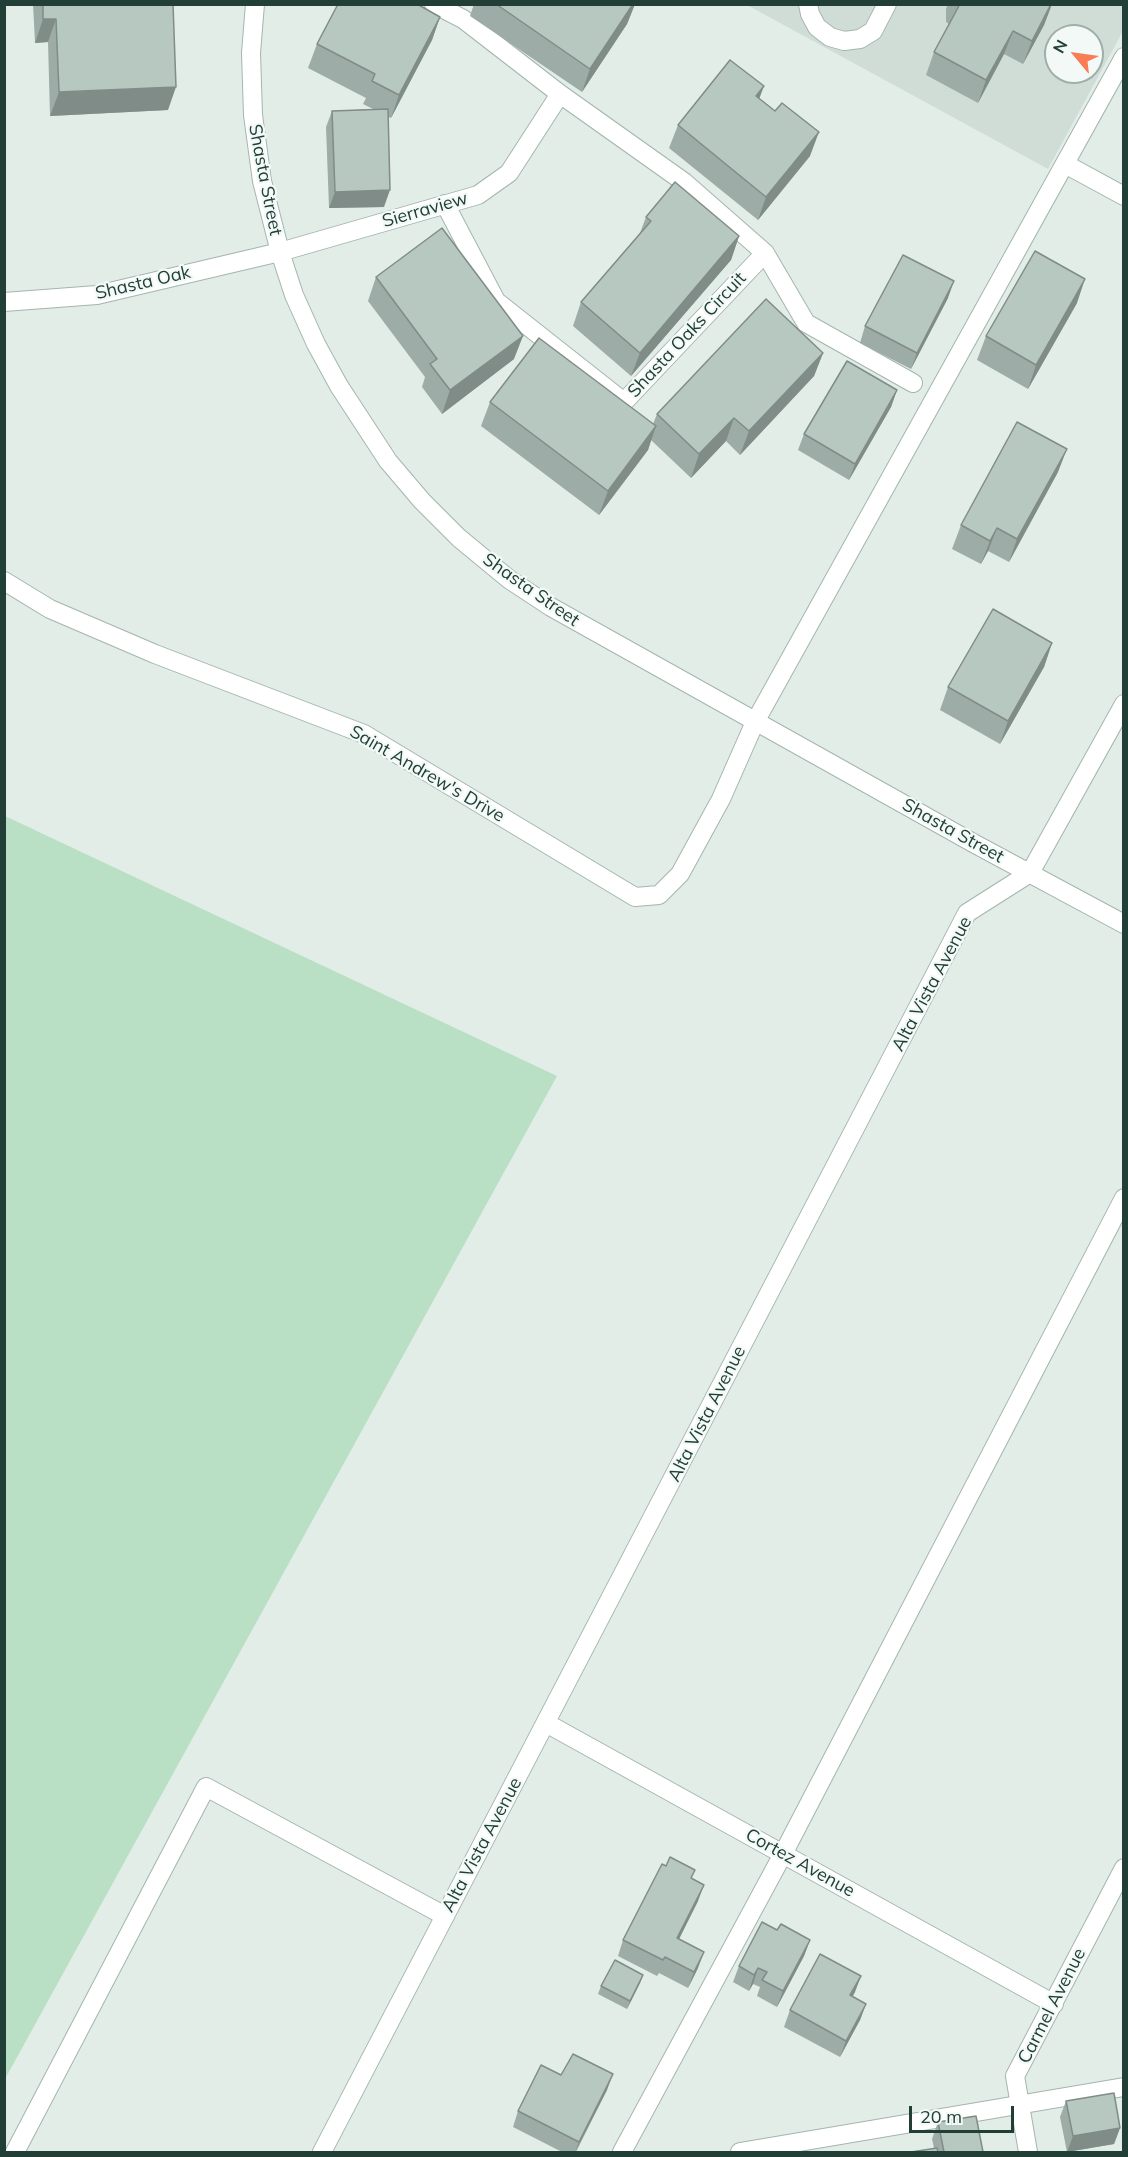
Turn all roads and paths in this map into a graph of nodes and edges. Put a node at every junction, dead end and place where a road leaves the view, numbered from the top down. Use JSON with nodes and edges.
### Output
{"nodes":[{"id":1,"x":255,"y":4,"type":"edge"},
{"id":2,"x":434,"y":4,"type":"edge"},
{"id":3,"x":808,"y":4,"type":"edge"},
{"id":4,"x":887,"y":4,"type":"edge"},
{"id":5,"x":1124,"y":57,"type":"edge"},
{"id":6,"x":560,"y":94,"type":"junction"},
{"id":7,"x":1065,"y":164,"type":"junction"},
{"id":8,"x":1124,"y":196,"type":"edge"},
{"id":9,"x":445,"y":204,"type":"junction"},
{"id":10,"x":280,"y":252,"type":"junction"},
{"id":11,"x":765,"y":253,"type":"junction"},
{"id":12,"x":4,"y":302,"type":"edge"},
{"id":13,"x":913,"y":383,"type":"dead end"},
{"id":14,"x":4,"y":581,"type":"edge"},
{"id":15,"x":1124,"y":704,"type":"edge"},
{"id":16,"x":755,"y":722,"type":"junction"},
{"id":17,"x":1030,"y":873,"type":"junction"},
{"id":18,"x":1124,"y":924,"type":"edge"},
{"id":19,"x":1124,"y":1198,"type":"edge"},
{"id":20,"x":546,"y":1723,"type":"junction"},
{"id":21,"x":783,"y":1854,"type":"junction"},
{"id":22,"x":1124,"y":1868,"type":"edge"},
{"id":23,"x":445,"y":1916,"type":"junction"},
{"id":24,"x":1054,"y":2004,"type":"junction"},
{"id":25,"x":1124,"y":2087,"type":"edge"},
{"id":26,"x":1020,"y":2105,"type":"junction"},
{"id":27,"x":15,"y":2152,"type":"edge"},
{"id":28,"x":322,"y":2152,"type":"edge"},
{"id":29,"x":622,"y":2152,"type":"edge"},
{"id":30,"x":740,"y":2152,"type":"edge"},
{"id":31,"x":1028,"y":2152,"type":"edge"}],
"edges":[{"from":1,"to":10,"type":"street","name":"Shasta Street"},
{"from":2,"to":6,"type":"street"},
{"from":3,"to":4,"type":"street"},
{"from":5,"to":7,"type":"street","name":"Saint Andrew's Drive"},
{"from":6,"to":9,"type":"street","name":"Sierraview"},
{"from":6,"to":11,"type":"street"},
{"from":7,"to":8,"type":"street"},
{"from":7,"to":16,"type":"street","name":"Saint Andrew's Drive"},
{"from":9,"to":10,"type":"street","name":"Sierraview"},
{"from":9,"to":11,"type":"street","name":"Shasta Oaks Circuit"},
{"from":10,"to":12,"type":"street","name":"Shasta Oak"},
{"from":10,"to":16,"type":"street","name":"Shasta Street"},
{"from":11,"to":13,"type":"street"},
{"from":14,"to":16,"type":"street","name":"Saint Andrew's Drive"},
{"from":15,"to":17,"type":"street","name":"Alta Vista Avenue"},
{"from":16,"to":17,"type":"street","name":"Shasta Street"},
{"from":17,"to":18,"type":"street","name":"Shasta Street"},
{"from":17,"to":20,"type":"street","name":"Alta Vista Avenue"},
{"from":19,"to":21,"type":"street"},
{"from":20,"to":21,"type":"street","name":"Cortez Avenue"},
{"from":20,"to":23,"type":"street","name":"Alta Vista Avenue"},
{"from":21,"to":24,"type":"street","name":"Cortez Avenue"},
{"from":21,"to":29,"type":"street"},
{"from":22,"to":24,"type":"street","name":"Carmel Avenue"},
{"from":23,"to":27,"type":"street"},
{"from":23,"to":28,"type":"street","name":"Alta Vista Avenue"},
{"from":24,"to":26,"type":"street","name":"Carmel Avenue"},
{"from":25,"to":26,"type":"street"},
{"from":26,"to":30,"type":"street"},
{"from":26,"to":31,"type":"street","name":"Carmel Avenue"}]}
